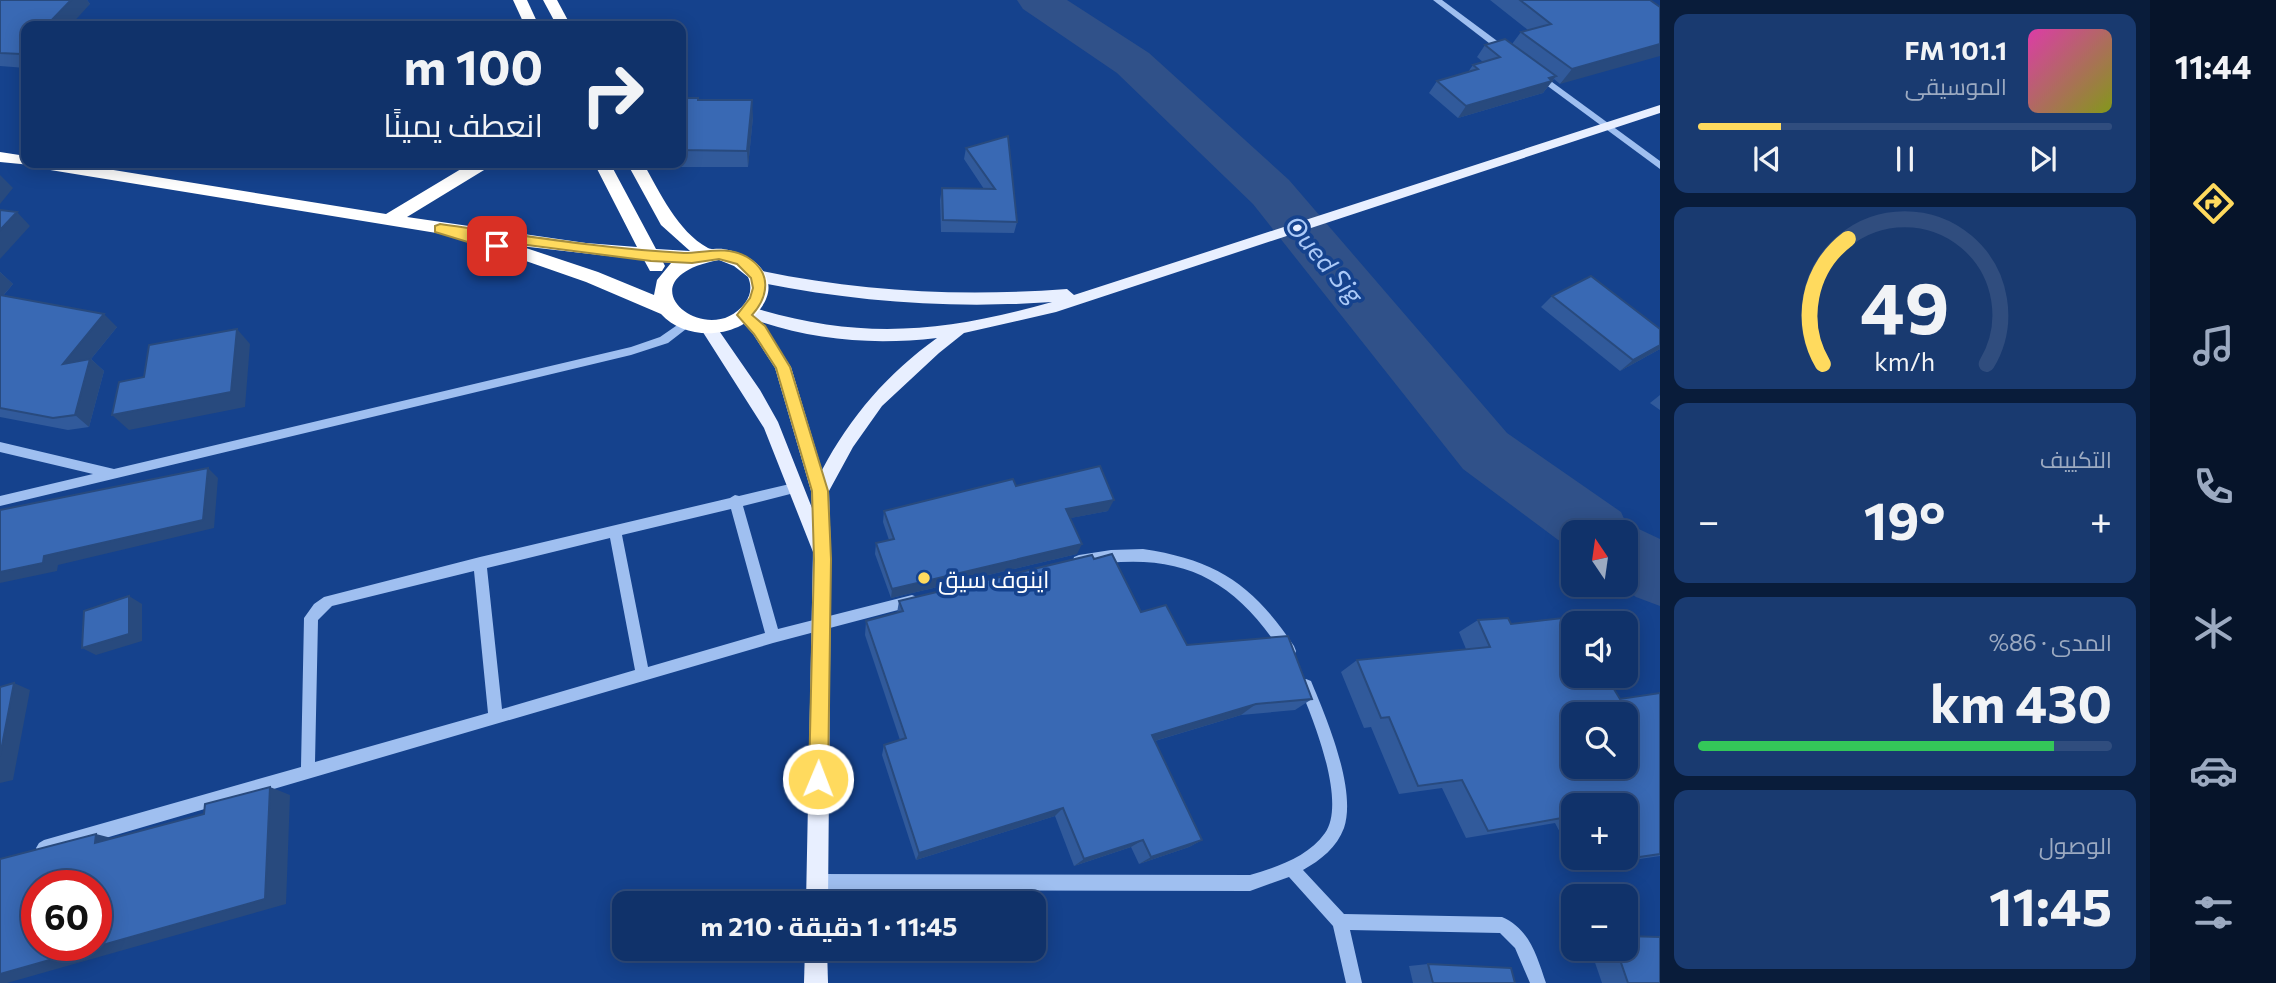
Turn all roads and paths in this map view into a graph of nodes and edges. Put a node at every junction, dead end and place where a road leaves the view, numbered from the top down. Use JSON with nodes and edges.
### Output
{"nodes":[{"id":1,"x":520,"y":0,"type":"edge"},
{"id":2,"x":550,"y":0,"type":"edge"},
{"id":3,"x":1437,"y":0,"type":"edge"},
{"id":4,"x":530,"y":21,"type":"edge"},
{"id":5,"x":561,"y":21,"type":"edge"},
{"id":6,"x":1511,"y":55,"type":"edge"},
{"id":7,"x":1532,"y":71,"type":"edge"},
{"id":8,"x":1660,"y":109,"type":"edge"},
{"id":9,"x":1606,"y":126,"type":"junction"},
{"id":10,"x":0,"y":157,"type":"edge"},
{"id":11,"x":21,"y":160,"type":"edge"},
{"id":12,"x":1660,"y":166,"type":"edge"},
{"id":13,"x":68,"y":168,"type":"edge"},
{"id":14,"x":475,"y":168,"type":"edge"},
{"id":15,"x":605,"y":168,"type":"edge"},
{"id":16,"x":638,"y":168,"type":"edge"},
{"id":17,"x":387,"y":221,"type":"junction"},
{"id":18,"x":440,"y":229,"type":"junction"},
{"id":19,"x":651,"y":256,"type":"junction"},
{"id":20,"x":699,"y":256,"type":"junction"},
{"id":21,"x":757,"y":276,"type":"junction"},
{"id":22,"x":663,"y":284,"type":"junction"},
{"id":23,"x":1095,"y":292,"type":"junction"},
{"id":24,"x":668,"y":309,"type":"junction"},
{"id":25,"x":746,"y":314,"type":"junction"},
{"id":26,"x":687,"y":323,"type":"junction"},
{"id":27,"x":707,"y":326,"type":"junction"},
{"id":28,"x":960,"y":331,"type":"junction"},
{"id":29,"x":0,"y":447,"type":"edge"},
{"id":30,"x":114,"y":474,"type":"junction"},
{"id":31,"x":793,"y":488,"type":"junction"},
{"id":32,"x":820,"y":491,"type":"junction"},
{"id":33,"x":0,"y":500,"type":"edge"},
{"id":34,"x":735,"y":500,"type":"junction"},
{"id":35,"x":615,"y":530,"type":"junction"},
{"id":36,"x":822,"y":559,"type":"junction"},
{"id":37,"x":480,"y":563,"type":"junction"},
{"id":38,"x":1060,"y":565,"type":"edge"},
{"id":39,"x":926,"y":598,"type":"edge"},
{"id":40,"x":820,"y":624,"type":"junction"},
{"id":41,"x":773,"y":637,"type":"junction"},
{"id":42,"x":643,"y":675,"type":"junction"},
{"id":43,"x":496,"y":718,"type":"junction"},
{"id":44,"x":308,"y":772,"type":"junction"},
{"id":45,"x":27,"y":853,"type":"edge"},
{"id":46,"x":1293,"y":870,"type":"junction"},
{"id":47,"x":817,"y":891,"type":"edge"},
{"id":48,"x":865,"y":891,"type":"edge"},
{"id":49,"x":1340,"y":922,"type":"junction"},
{"id":50,"x":816,"y":961,"type":"edge"},
{"id":51,"x":816,"y":983,"type":"edge"},
{"id":52,"x":1354,"y":983,"type":"edge"},
{"id":53,"x":1538,"y":983,"type":"edge"}],
"edges":[{"from":1,"to":4,"type":"highway"},
{"from":2,"to":5,"type":"highway"},
{"from":3,"to":6,"type":"street"},
{"from":7,"to":9,"type":"street"},
{"from":8,"to":9,"type":"main road"},
{"from":9,"to":12,"type":"street"},
{"from":9,"to":23,"type":"main road"},
{"from":10,"to":11,"type":"highway"},
{"from":13,"to":17,"type":"highway"},
{"from":14,"to":17,"type":"highway"},
{"from":15,"to":19,"type":"highway"},
{"from":16,"to":20,"type":"highway"},
{"from":17,"to":18,"type":"highway"},
{"from":18,"to":19,"type":"highway"},
{"from":18,"to":24,"type":"highway"},
{"from":19,"to":20,"type":"highway"},
{"from":19,"to":22,"type":"highway"},
{"from":20,"to":21,"type":"highway"},
{"from":20,"to":22,"type":"highway"},
{"from":21,"to":23,"type":"main road"},
{"from":21,"to":25,"type":"highway"},
{"from":22,"to":24,"type":"highway"},
{"from":23,"to":28,"type":"main road"},
{"from":24,"to":26,"type":"highway"},
{"from":25,"to":27,"type":"highway"},
{"from":25,"to":28,"type":"main road"},
{"from":25,"to":32,"type":"main road"},
{"from":26,"to":27,"type":"highway"},
{"from":26,"to":30,"type":"street"},
{"from":27,"to":31,"type":"main road"},
{"from":28,"to":32,"type":"main road"},
{"from":29,"to":30,"type":"street"},
{"from":30,"to":33,"type":"street"},
{"from":31,"to":34,"type":"street"},
{"from":31,"to":36,"type":"main road"},
{"from":32,"to":36,"type":"main road"},
{"from":34,"to":35,"type":"street"},
{"from":34,"to":41,"type":"street"},
{"from":35,"to":37,"type":"street"},
{"from":35,"to":42,"type":"street"},
{"from":36,"to":40,"type":"main road"},
{"from":37,"to":43,"type":"street"},
{"from":37,"to":44,"type":"street"},
{"from":38,"to":46,"type":"street"},
{"from":39,"to":40,"type":"street"},
{"from":40,"to":41,"type":"street"},
{"from":40,"to":47,"type":"main road"},
{"from":41,"to":42,"type":"street"},
{"from":42,"to":43,"type":"street"},
{"from":43,"to":44,"type":"street"},
{"from":44,"to":45,"type":"street"},
{"from":46,"to":48,"type":"street"},
{"from":46,"to":49,"type":"street"},
{"from":49,"to":52,"type":"street"},
{"from":49,"to":53,"type":"street"},
{"from":50,"to":51,"type":"main road"}]}
